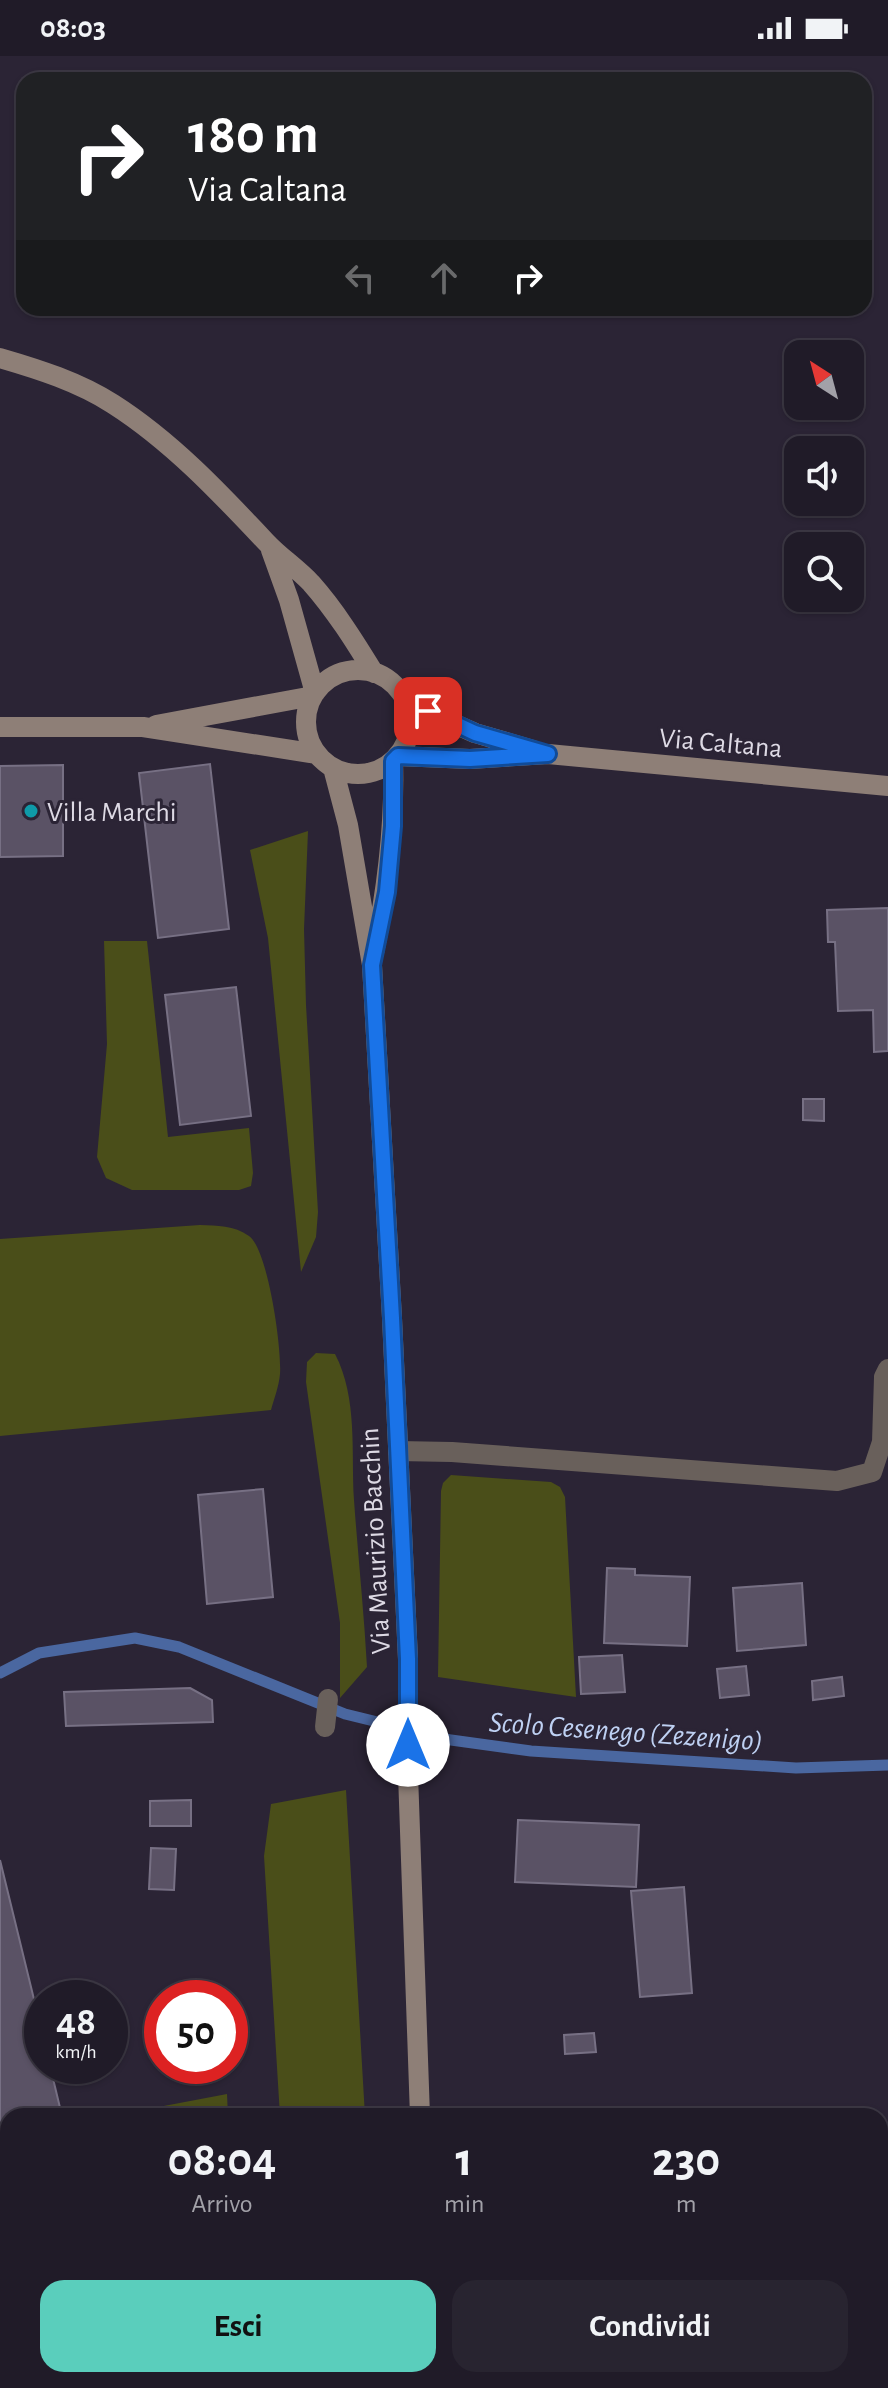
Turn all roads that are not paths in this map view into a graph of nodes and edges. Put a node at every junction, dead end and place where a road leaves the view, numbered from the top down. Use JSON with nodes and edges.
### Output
{"nodes":[{"id":1,"x":0,"y":358,"type":"edge"},
{"id":2,"x":269,"y":546,"type":"junction"},
{"id":3,"x":374,"y":673,"type":"junction"},
{"id":4,"x":314,"y":694,"type":"junction"},
{"id":5,"x":407,"y":703,"type":"junction"},
{"id":6,"x":0,"y":727,"type":"edge"},
{"id":7,"x":143,"y":727,"type":"junction"},
{"id":8,"x":548,"y":754,"type":"junction"},
{"id":9,"x":396,"y":758,"type":"junction"},
{"id":10,"x":325,"y":761,"type":"junction"},
{"id":11,"x":888,"y":786,"type":"edge"},
{"id":12,"x":372,"y":965,"type":"junction"},
{"id":13,"x":888,"y":1369,"type":"edge"},
{"id":14,"x":398,"y":1451,"type":"junction"},
{"id":15,"x":328,"y":1699,"type":"dead end"},
{"id":16,"x":325,"y":1727,"type":"dead end"},
{"id":17,"x":420,"y":2108,"type":"edge"}],
"edges":[{"from":1,"to":2,"type":"main road"},
{"from":2,"to":3,"type":"main road"},
{"from":2,"to":4,"type":"main road"},
{"from":3,"to":4,"type":"main road"},
{"from":3,"to":5,"type":"main road"},
{"from":4,"to":7,"type":"main road"},
{"from":4,"to":10,"type":"main road"},
{"from":5,"to":8,"type":"main road","name":"Via Caltana"},
{"from":5,"to":9,"type":"main road"},
{"from":6,"to":7,"type":"main road"},
{"from":7,"to":10,"type":"main road"},
{"from":8,"to":9,"type":"main road","name":"Via Caltana"},
{"from":8,"to":11,"type":"main road","name":"Via Caltana"},
{"from":9,"to":10,"type":"main road"},
{"from":9,"to":12,"type":"main road","name":"Via Maurizio Bacchin"},
{"from":10,"to":12,"type":"main road","name":"Via Maurizio Bacchin"},
{"from":12,"to":14,"type":"main road","name":"Via Maurizio Bacchin"},
{"from":13,"to":14,"type":"street"},
{"from":14,"to":17,"type":"main road","name":"Via Maurizio Bacchin"},
{"from":15,"to":16,"type":"street"}]}
